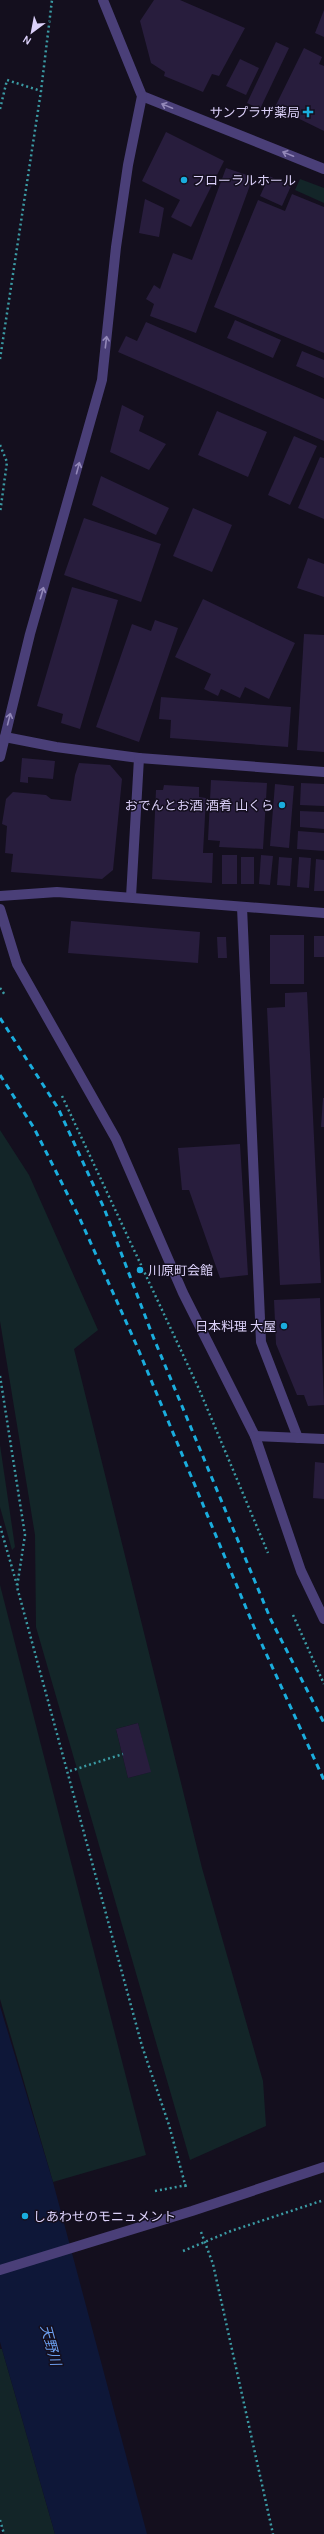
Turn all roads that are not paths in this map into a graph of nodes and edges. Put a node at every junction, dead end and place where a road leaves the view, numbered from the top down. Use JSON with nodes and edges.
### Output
{"nodes":[{"id":1,"x":103,"y":0,"type":"edge"},
{"id":2,"x":142,"y":96,"type":"junction"},
{"id":3,"x":324,"y":169,"type":"edge"},
{"id":4,"x":5,"y":737,"type":"junction"},
{"id":5,"x":0,"y":757,"type":"edge"},
{"id":6,"x":139,"y":758,"type":"junction"},
{"id":7,"x":324,"y":772,"type":"edge"},
{"id":8,"x":0,"y":896,"type":"edge"},
{"id":9,"x":131,"y":897,"type":"junction"},
{"id":10,"x":242,"y":907,"type":"junction"},
{"id":11,"x":0,"y":909,"type":"edge"},
{"id":12,"x":324,"y":912,"type":"edge"},
{"id":13,"x":255,"y":1436,"type":"junction"},
{"id":14,"x":298,"y":1438,"type":"junction"},
{"id":15,"x":324,"y":1439,"type":"edge"},
{"id":16,"x":324,"y":1619,"type":"edge"},
{"id":17,"x":324,"y":2167,"type":"edge"},
{"id":18,"x":0,"y":2270,"type":"edge"}],
"edges":[{"from":1,"to":2,"type":"street"},
{"from":3,"to":2,"type":"street","one_way":true},
{"from":4,"to":2,"type":"street","one_way":true},
{"from":4,"to":5,"type":"street"},
{"from":4,"to":6,"type":"street"},
{"from":6,"to":7,"type":"street"},
{"from":6,"to":9,"type":"street"},
{"from":8,"to":9,"type":"street"},
{"from":9,"to":10,"type":"street"},
{"from":10,"to":12,"type":"street"},
{"from":10,"to":14,"type":"street"},
{"from":11,"to":13,"type":"street"},
{"from":13,"to":14,"type":"street"},
{"from":13,"to":16,"type":"street"},
{"from":14,"to":15,"type":"street"},
{"from":17,"to":18,"type":"street"}]}
